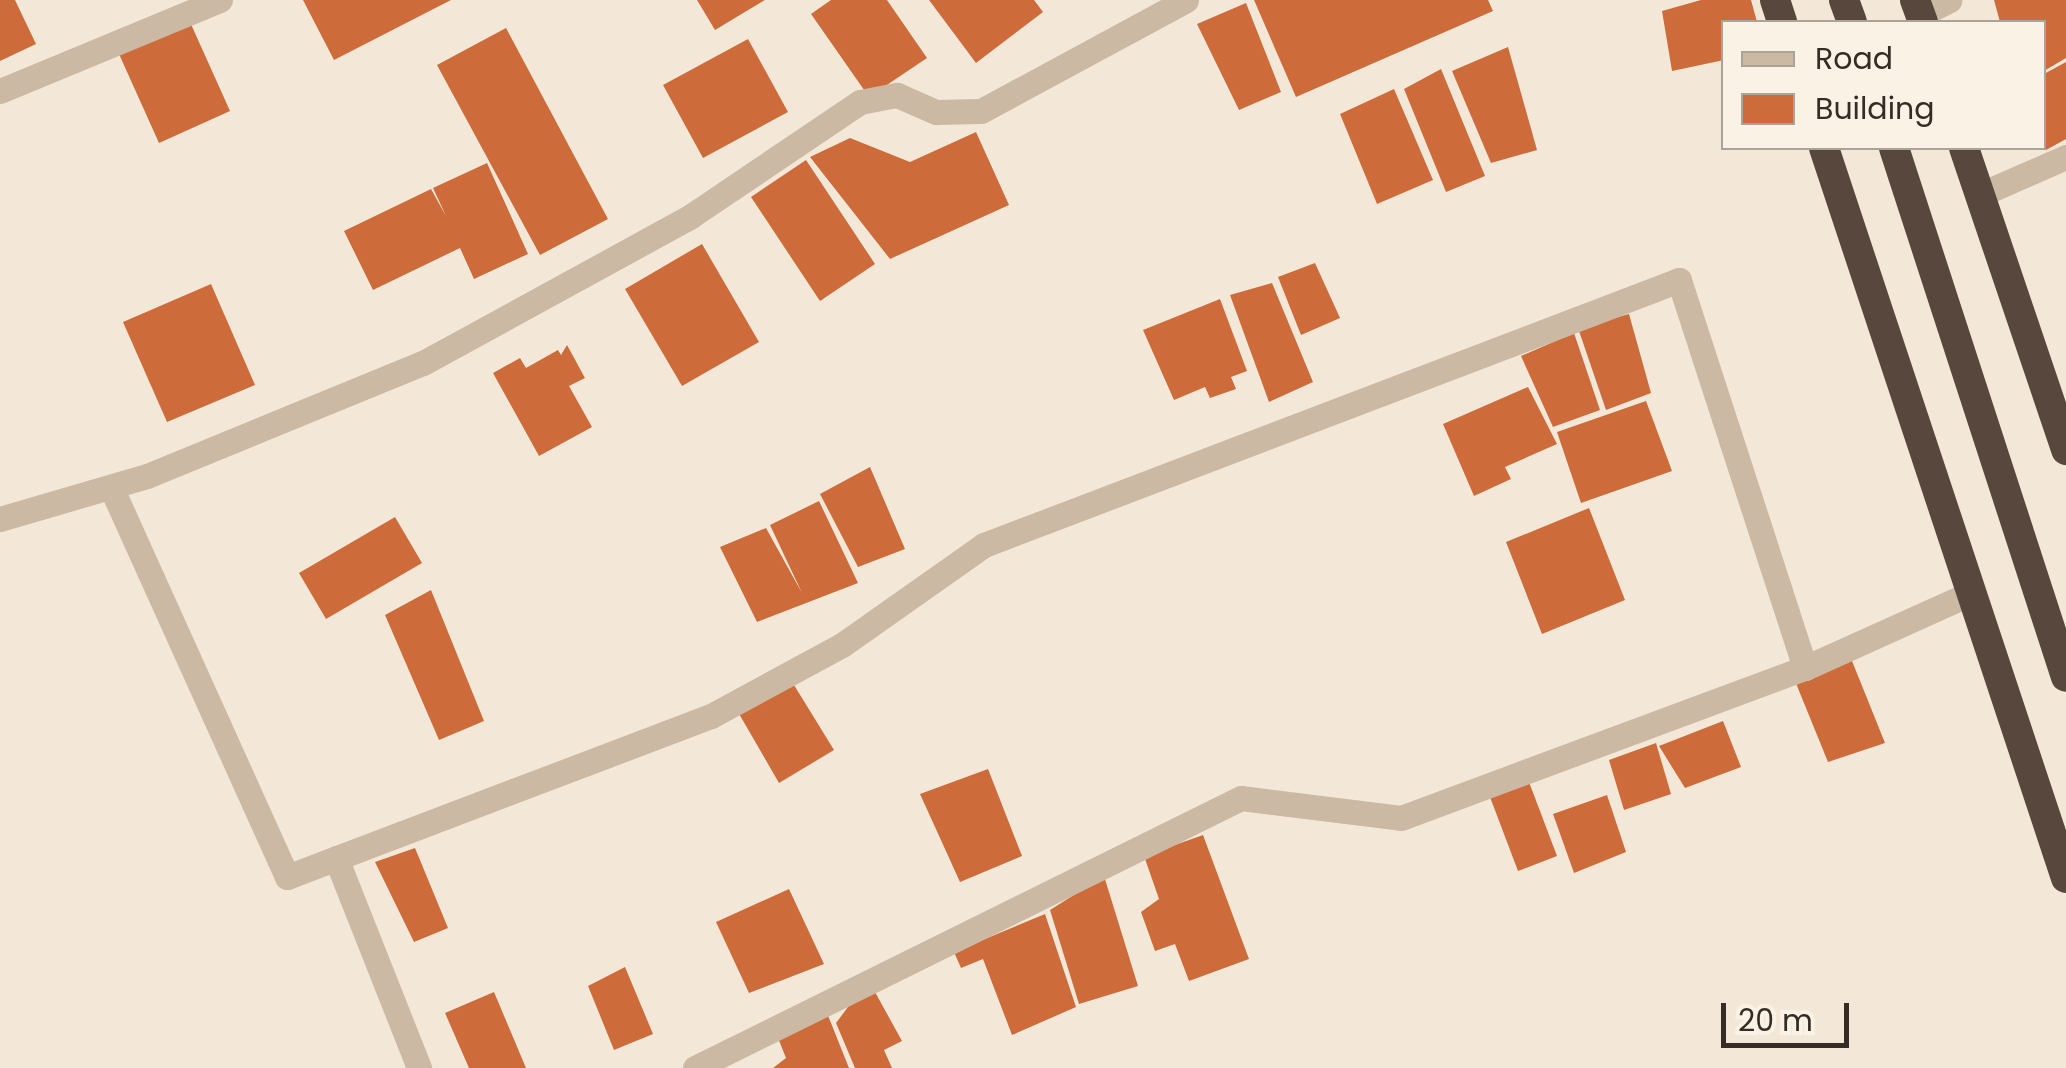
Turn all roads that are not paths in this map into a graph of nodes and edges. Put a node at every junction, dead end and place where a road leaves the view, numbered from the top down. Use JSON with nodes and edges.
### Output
{"nodes":[{"id":1,"x":220,"y":0,"type":"edge"},
{"id":2,"x":1186,"y":0,"type":"edge"},
{"id":3,"x":1949,"y":0,"type":"edge"},
{"id":4,"x":1920,"y":12,"type":"edge"},
{"id":5,"x":0,"y":91,"type":"edge"},
{"id":6,"x":1825,"y":150,"type":"edge"},
{"id":7,"x":1895,"y":150,"type":"edge"},
{"id":8,"x":1965,"y":150,"type":"edge"},
{"id":9,"x":2066,"y":157,"type":"edge"},
{"id":10,"x":1979,"y":195,"type":"junction"},
{"id":11,"x":2063,"y":433,"type":"edge"},
{"id":12,"x":111,"y":487,"type":"junction"},
{"id":13,"x":0,"y":519,"type":"edge"},
{"id":14,"x":1972,"y":592,"type":"junction"},
{"id":15,"x":1804,"y":668,"type":"junction"},
{"id":16,"x":2066,"y":677,"type":"edge"},
{"id":17,"x":336,"y":858,"type":"junction"},
{"id":18,"x":2066,"y":878,"type":"edge"},
{"id":19,"x":419,"y":1068,"type":"edge"},
{"id":20,"x":695,"y":1068,"type":"edge"}],
"edges":[{"from":1,"to":5,"type":"street"},
{"from":2,"to":12,"type":"street"},
{"from":3,"to":4,"type":"street"},
{"from":6,"to":14,"type":"highway"},
{"from":7,"to":16,"type":"highway"},
{"from":8,"to":10,"type":"highway"},
{"from":9,"to":10,"type":"street"},
{"from":10,"to":11,"type":"highway"},
{"from":12,"to":13,"type":"street"},
{"from":12,"to":17,"type":"street"},
{"from":14,"to":15,"type":"street"},
{"from":14,"to":18,"type":"highway"},
{"from":15,"to":17,"type":"street"},
{"from":15,"to":20,"type":"street"},
{"from":17,"to":19,"type":"street"}]}
